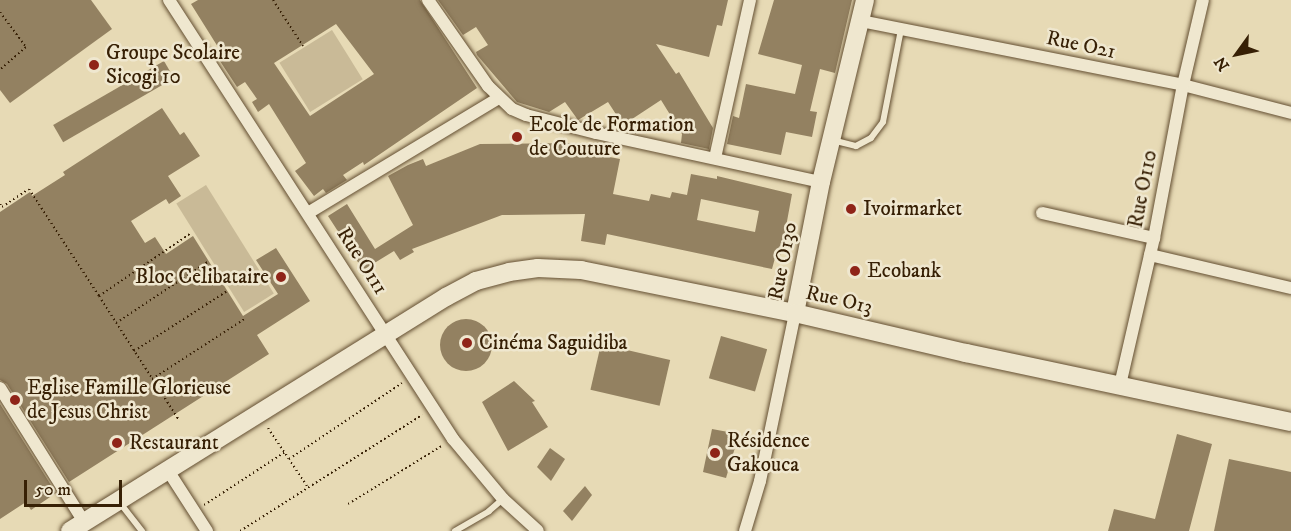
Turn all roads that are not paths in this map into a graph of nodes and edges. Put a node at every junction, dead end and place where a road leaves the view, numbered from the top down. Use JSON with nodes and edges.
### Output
{"nodes":[{"id":1,"x":169,"y":0,"type":"edge"},
{"id":2,"x":428,"y":0,"type":"edge"},
{"id":3,"x":750,"y":0,"type":"edge"},
{"id":4,"x":865,"y":0,"type":"edge"},
{"id":5,"x":1203,"y":0,"type":"edge"},
{"id":6,"x":861,"y":21,"type":"junction"},
{"id":7,"x":901,"y":29,"type":"junction"},
{"id":8,"x":1183,"y":85,"type":"junction"},
{"id":9,"x":499,"y":98,"type":"junction"},
{"id":10,"x":1291,"y":113,"type":"edge"},
{"id":11,"x":831,"y":140,"type":"junction"},
{"id":12,"x":715,"y":158,"type":"junction"},
{"id":13,"x":821,"y":182,"type":"junction"},
{"id":14,"x":308,"y":213,"type":"junction"},
{"id":15,"x":1042,"y":213,"type":"dead end"},
{"id":16,"x":1154,"y":238,"type":"junction"},
{"id":17,"x":1150,"y":255,"type":"junction"},
{"id":18,"x":1291,"y":288,"type":"edge"},
{"id":19,"x":795,"y":313,"type":"junction"},
{"id":20,"x":386,"y":334,"type":"junction"},
{"id":21,"x":1120,"y":385,"type":"junction"},
{"id":22,"x":0,"y":388,"type":"edge"},
{"id":23,"x":1291,"y":422,"type":"edge"},
{"id":24,"x":167,"y":469,"type":"junction"},
{"id":25,"x":502,"y":499,"type":"junction"},
{"id":26,"x":118,"y":501,"type":"junction"},
{"id":27,"x":77,"y":527,"type":"edge"},
{"id":28,"x":142,"y":531,"type":"edge"},
{"id":29,"x":207,"y":531,"type":"edge"},
{"id":30,"x":455,"y":531,"type":"edge"},
{"id":31,"x":538,"y":531,"type":"edge"},
{"id":32,"x":745,"y":531,"type":"edge"}],
"edges":[{"from":1,"to":14,"type":"street","name":"Rue O111"},
{"from":2,"to":9,"type":"street"},
{"from":3,"to":12,"type":"street"},
{"from":4,"to":6,"type":"main road","name":"Rue O130"},
{"from":5,"to":8,"type":"street","name":"Rue O110"},
{"from":6,"to":7,"type":"street","name":"Rue O21"},
{"from":6,"to":11,"type":"main road","name":"Rue O130"},
{"from":7,"to":8,"type":"street","name":"Rue O21"},
{"from":7,"to":11,"type":"lane"},
{"from":8,"to":10,"type":"street","name":"Rue O21"},
{"from":8,"to":16,"type":"street","name":"Rue O110"},
{"from":9,"to":12,"type":"street"},
{"from":9,"to":14,"type":"street"},
{"from":11,"to":13,"type":"main road","name":"Rue O130"},
{"from":12,"to":13,"type":"street"},
{"from":13,"to":19,"type":"main road","name":"Rue O130"},
{"from":14,"to":20,"type":"street","name":"Rue O111"},
{"from":15,"to":16,"type":"street"},
{"from":16,"to":17,"type":"street","name":"Rue O110"},
{"from":17,"to":18,"type":"street"},
{"from":17,"to":21,"type":"street","name":"Rue O110"},
{"from":19,"to":20,"type":"main road","name":"Rue O13"},
{"from":19,"to":21,"type":"main road","name":"Rue O13"},
{"from":19,"to":32,"type":"street","name":"Rue O130"},
{"from":20,"to":24,"type":"main road","name":"Rue O13"},
{"from":20,"to":25,"type":"street","name":"Rue O111"},
{"from":21,"to":23,"type":"main road","name":"Rue O13"},
{"from":22,"to":27,"type":"street"},
{"from":24,"to":26,"type":"main road","name":"Rue O13"},
{"from":24,"to":29,"type":"street"},
{"from":25,"to":30,"type":"lane"},
{"from":25,"to":31,"type":"street","name":"Rue O111"},
{"from":26,"to":27,"type":"main road","name":"Rue O13"},
{"from":26,"to":28,"type":"lane"}]}
